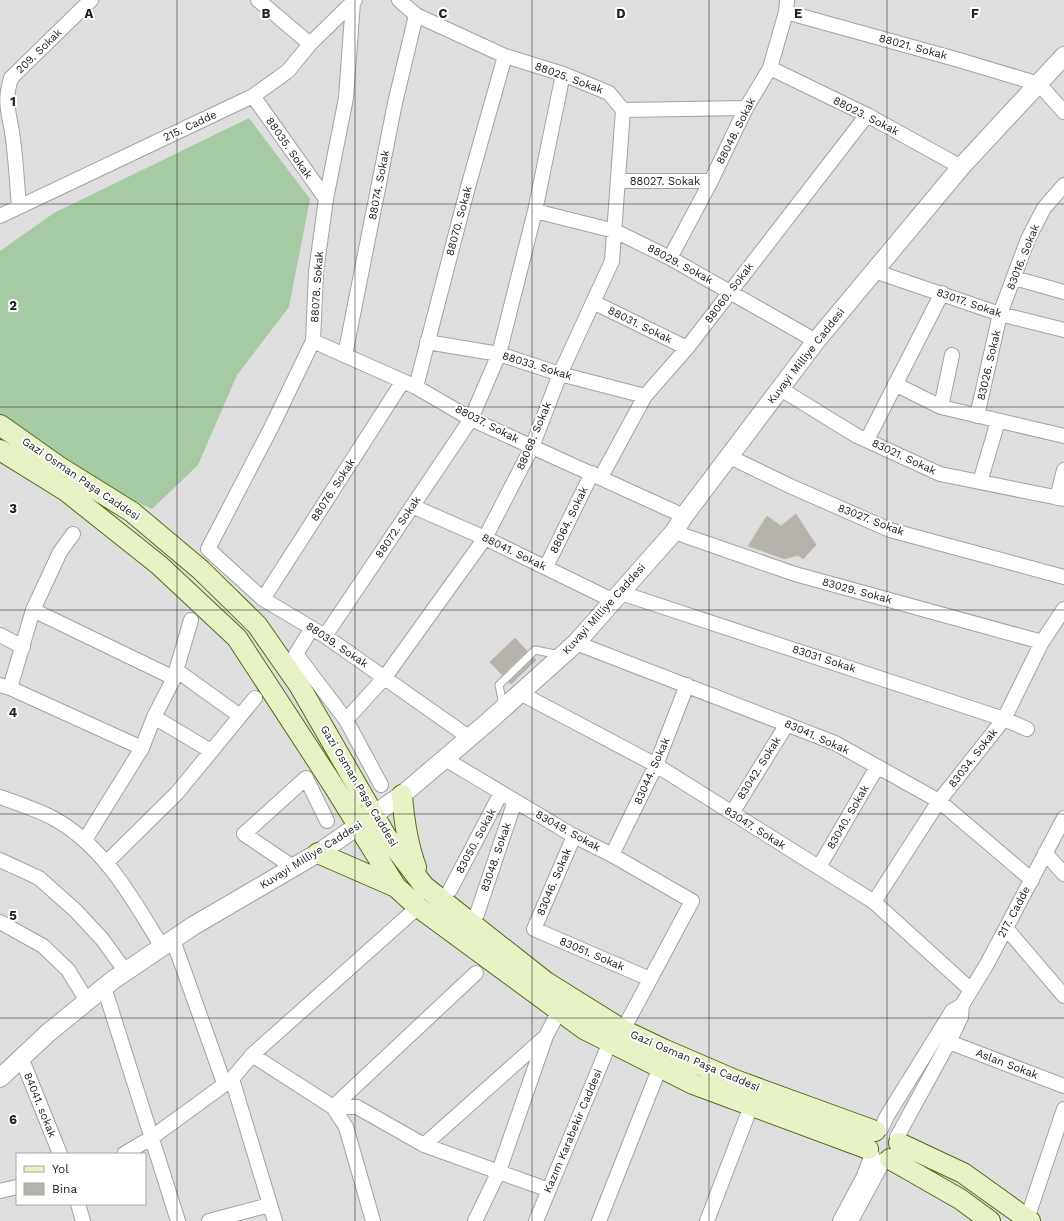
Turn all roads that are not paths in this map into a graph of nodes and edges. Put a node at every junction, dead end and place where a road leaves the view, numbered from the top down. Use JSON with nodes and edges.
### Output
{"nodes":[{"id":1,"x":91,"y":0,"type":"edge"},
{"id":2,"x":258,"y":0,"type":"edge"},
{"id":3,"x":400,"y":0,"type":"edge"},
{"id":4,"x":354,"y":1,"type":"edge"},
{"id":5,"x":787,"y":6,"type":"edge"},
{"id":6,"x":416,"y":15,"type":"junction"},
{"id":7,"x":310,"y":44,"type":"junction"},
{"id":8,"x":505,"y":56,"type":"junction"},
{"id":9,"x":1064,"y":56,"type":"edge"},
{"id":10,"x":770,"y":68,"type":"junction"},
{"id":11,"x":563,"y":74,"type":"junction"},
{"id":12,"x":1039,"y":84,"type":"junction"},
{"id":13,"x":253,"y":96,"type":"junction"},
{"id":14,"x":746,"y":108,"type":"junction"},
{"id":15,"x":623,"y":110,"type":"junction"},
{"id":16,"x":1064,"y":112,"type":"edge"},
{"id":17,"x":867,"y":115,"type":"junction"},
{"id":18,"x":961,"y":167,"type":"junction"},
{"id":19,"x":618,"y":181,"type":"junction"},
{"id":20,"x":711,"y":181,"type":"junction"},
{"id":21,"x":1064,"y":184,"type":"edge"},
{"id":22,"x":326,"y":199,"type":"junction"},
{"id":23,"x":19,"y":207,"type":"junction"},
{"id":24,"x":535,"y":211,"type":"junction"},
{"id":25,"x":0,"y":216,"type":"edge"},
{"id":26,"x":615,"y":231,"type":"junction"},
{"id":27,"x":670,"y":258,"type":"junction"},
{"id":28,"x":874,"y":271,"type":"junction"},
{"id":29,"x":1014,"y":278,"type":"junction"},
{"id":30,"x":730,"y":291,"type":"junction"},
{"id":31,"x":1064,"y":292,"type":"edge"},
{"id":32,"x":942,"y":294,"type":"junction"},
{"id":33,"x":593,"y":302,"type":"junction"},
{"id":34,"x":1000,"y":314,"type":"junction"},
{"id":35,"x":1064,"y":330,"type":"edge"},
{"id":36,"x":313,"y":341,"type":"junction"},
{"id":37,"x":816,"y":341,"type":"junction"},
{"id":38,"x":427,"y":342,"type":"junction"},
{"id":39,"x":687,"y":348,"type":"junction"},
{"id":40,"x":499,"y":354,"type":"junction"},
{"id":41,"x":345,"y":355,"type":"junction"},
{"id":42,"x":952,"y":355,"type":"dead end"},
{"id":43,"x":560,"y":374,"type":"junction"},
{"id":44,"x":403,"y":381,"type":"junction"},
{"id":45,"x":895,"y":384,"type":"junction"},
{"id":46,"x":416,"y":387,"type":"junction"},
{"id":47,"x":780,"y":388,"type":"junction"},
{"id":48,"x":645,"y":396,"type":"junction"},
{"id":49,"x":941,"y":407,"type":"junction"},
{"id":50,"x":977,"y":416,"type":"junction"},
{"id":51,"x":472,"y":419,"type":"junction"},
{"id":52,"x":998,"y":420,"type":"junction"},
{"id":53,"x":0,"y":425,"type":"edge"},
{"id":54,"x":1064,"y":436,"type":"edge"},
{"id":55,"x":866,"y":440,"type":"junction"},
{"id":56,"x":532,"y":447,"type":"junction"},
{"id":57,"x":0,"y":450,"type":"edge"},
{"id":58,"x":730,"y":457,"type":"junction"},
{"id":59,"x":1064,"y":470,"type":"edge"},
{"id":60,"x":596,"y":475,"type":"junction"},
{"id":61,"x":980,"y":482,"type":"junction"},
{"id":62,"x":1061,"y":499,"type":"edge"},
{"id":63,"x":412,"y":506,"type":"junction"},
{"id":64,"x":684,"y":516,"type":"junction"},
{"id":65,"x":674,"y":532,"type":"junction"},
{"id":66,"x":73,"y":534,"type":"dead end"},
{"id":67,"x":485,"y":538,"type":"junction"},
{"id":68,"x":208,"y":549,"type":"joint"},
{"id":69,"x":546,"y":567,"type":"junction"},
{"id":70,"x":1064,"y":577,"type":"edge"},
{"id":71,"x":618,"y":597,"type":"junction"},
{"id":72,"x":263,"y":599,"type":"junction"},
{"id":73,"x":1064,"y":609,"type":"edge"},
{"id":74,"x":33,"y":610,"type":"junction"},
{"id":75,"x":191,"y":620,"type":"dead end"},
{"id":76,"x":312,"y":628,"type":"junction"},
{"id":77,"x":0,"y":635,"type":"edge"},
{"id":78,"x":325,"y":636,"type":"junction"},
{"id":79,"x":576,"y":642,"type":"junction"},
{"id":80,"x":1042,"y":642,"type":"junction"},
{"id":81,"x":23,"y":647,"type":"junction"},
{"id":82,"x":562,"y":655,"type":"junction"},
{"id":83,"x":175,"y":674,"type":"junction"},
{"id":84,"x":385,"y":677,"type":"junction"},
{"id":85,"x":687,"y":685,"type":"junction"},
{"id":86,"x":5,"y":687,"type":"edge"},
{"id":87,"x":520,"y":693,"type":"junction"},
{"id":88,"x":255,"y":698,"type":"dead end"},
{"id":89,"x":503,"y":709,"type":"junction"},
{"id":90,"x":240,"y":716,"type":"junction"},
{"id":91,"x":154,"y":717,"type":"junction"},
{"id":92,"x":1004,"y":719,"type":"junction"},
{"id":93,"x":346,"y":720,"type":"junction"},
{"id":94,"x":787,"y":724,"type":"junction"},
{"id":95,"x":1027,"y":729,"type":"dead end"},
{"id":96,"x":470,"y":738,"type":"junction"},
{"id":97,"x":142,"y":748,"type":"junction"},
{"id":98,"x":211,"y":751,"type":"junction"},
{"id":99,"x":444,"y":759,"type":"junction"},
{"id":100,"x":656,"y":765,"type":"junction"},
{"id":101,"x":877,"y":767,"type":"junction"},
{"id":102,"x":381,"y":785,"type":"dead end"},
{"id":103,"x":501,"y":793,"type":"junction"},
{"id":104,"x":402,"y":795,"type":"junction"},
{"id":105,"x":0,"y":797,"type":"edge"},
{"id":106,"x":515,"y":801,"type":"junction"},
{"id":107,"x":939,"y":801,"type":"junction"},
{"id":108,"x":732,"y":813,"type":"junction"},
{"id":109,"x":374,"y":815,"type":"junction"},
{"id":110,"x":1064,"y":818,"type":"edge"},
{"id":111,"x":328,"y":821,"type":"dead end"},
{"id":112,"x":358,"y":826,"type":"junction"},
{"id":113,"x":574,"y":836,"type":"junction"},
{"id":114,"x":85,"y":840,"type":"junction"},
{"id":115,"x":318,"y":853,"type":"junction"},
{"id":116,"x":1045,"y":853,"type":"junction"},
{"id":117,"x":612,"y":855,"type":"junction"},
{"id":118,"x":0,"y":860,"type":"edge"},
{"id":119,"x":106,"y":863,"type":"junction"},
{"id":120,"x":293,"y":867,"type":"junction"},
{"id":121,"x":819,"y":867,"type":"junction"},
{"id":122,"x":1064,"y":874,"type":"edge"},
{"id":123,"x":1032,"y":880,"type":"junction"},
{"id":124,"x":424,"y":886,"type":"junction"},
{"id":125,"x":396,"y":887,"type":"junction"},
{"id":126,"x":450,"y":890,"type":"dead end"},
{"id":127,"x":692,"y":901,"type":"joint"},
{"id":128,"x":874,"y":902,"type":"junction"},
{"id":129,"x":418,"y":908,"type":"junction"},
{"id":130,"x":477,"y":914,"type":"dead end"},
{"id":131,"x":0,"y":922,"type":"edge"},
{"id":132,"x":1006,"y":928,"type":"junction"},
{"id":133,"x":534,"y":929,"type":"joint"},
{"id":134,"x":168,"y":944,"type":"junction"},
{"id":135,"x":126,"y":972,"type":"junction"},
{"id":136,"x":476,"y":973,"type":"dead end"},
{"id":137,"x":650,"y":979,"type":"junction"},
{"id":138,"x":104,"y":987,"type":"junction"},
{"id":139,"x":971,"y":990,"type":"junction"},
{"id":140,"x":1064,"y":996,"type":"edge"},
{"id":141,"x":87,"y":1001,"type":"junction"},
{"id":142,"x":559,"y":1011,"type":"junction"},
{"id":143,"x":962,"y":1011,"type":"junction"},
{"id":144,"x":546,"y":1036,"type":"junction"},
{"id":145,"x":617,"y":1036,"type":"junction"},
{"id":146,"x":950,"y":1042,"type":"junction"},
{"id":147,"x":252,"y":1055,"type":"junction"},
{"id":148,"x":21,"y":1057,"type":"junction"},
{"id":149,"x":660,"y":1067,"type":"junction"},
{"id":150,"x":0,"y":1078,"type":"edge"},
{"id":151,"x":228,"y":1081,"type":"junction"},
{"id":152,"x":1064,"y":1086,"type":"edge"},
{"id":153,"x":751,"y":1106,"type":"junction"},
{"id":154,"x":333,"y":1107,"type":"junction"},
{"id":155,"x":1064,"y":1109,"type":"edge"},
{"id":156,"x":151,"y":1138,"type":"junction"},
{"id":157,"x":424,"y":1145,"type":"junction"},
{"id":158,"x":883,"y":1145,"type":"junction"},
{"id":159,"x":60,"y":1153,"type":"edge"},
{"id":160,"x":126,"y":1153,"type":"edge"},
{"id":161,"x":499,"y":1171,"type":"junction"},
{"id":162,"x":16,"y":1187,"type":"edge"},
{"id":163,"x":549,"y":1190,"type":"junction"},
{"id":164,"x":0,"y":1191,"type":"edge"},
{"id":165,"x":269,"y":1204,"type":"junction"},
{"id":166,"x":78,"y":1205,"type":"edge"},
{"id":167,"x":1028,"y":1220,"type":"edge"},
{"id":168,"x":83,"y":1221,"type":"edge"},
{"id":169,"x":178,"y":1221,"type":"edge"},
{"id":170,"x":209,"y":1221,"type":"edge"},
{"id":171,"x":275,"y":1221,"type":"edge"},
{"id":172,"x":373,"y":1221,"type":"edge"},
{"id":173,"x":475,"y":1221,"type":"edge"},
{"id":174,"x":536,"y":1221,"type":"edge"},
{"id":175,"x":599,"y":1221,"type":"edge"},
{"id":176,"x":707,"y":1221,"type":"edge"},
{"id":177,"x":840,"y":1221,"type":"edge"},
{"id":178,"x":851,"y":1221,"type":"edge"},
{"id":179,"x":990,"y":1221,"type":"edge"}],
"edges":[{"from":1,"to":23,"type":"street","name":"209. Sokak"},
{"from":2,"to":7,"type":"street"},
{"from":3,"to":6,"type":"street","name":"88025. Sokak"},
{"from":4,"to":7,"type":"street","name":"215. Cadde"},
{"from":4,"to":22,"type":"street","name":"88078. Sokak"},
{"from":5,"to":10,"type":"street","name":"88048. Sokak"},
{"from":5,"to":12,"type":"street","name":"88021. Sokak"},
{"from":6,"to":8,"type":"street","name":"88025. Sokak"},
{"from":6,"to":41,"type":"street","name":"88074. Sokak"},
{"from":7,"to":13,"type":"street","name":"215. Cadde"},
{"from":8,"to":11,"type":"street","name":"88025. Sokak"},
{"from":8,"to":38,"type":"street","name":"88070. Sokak"},
{"from":9,"to":12,"type":"street","name":"Kuvayi Milliye Caddesi"},
{"from":10,"to":14,"type":"street","name":"88048. Sokak"},
{"from":10,"to":17,"type":"street","name":"88023. Sokak"},
{"from":11,"to":15,"type":"street","name":"88025. Sokak"},
{"from":11,"to":24,"type":"street"},
{"from":12,"to":16,"type":"street"},
{"from":12,"to":18,"type":"street","name":"Kuvayi Milliye Caddesi"},
{"from":13,"to":22,"type":"street","name":"88035. Sokak"},
{"from":13,"to":23,"type":"street","name":"215. Cadde"},
{"from":14,"to":15,"type":"street"},
{"from":14,"to":20,"type":"street","name":"88048. Sokak"},
{"from":15,"to":19,"type":"street","name":"88068. Sokak"},
{"from":17,"to":18,"type":"street","name":"88023. Sokak"},
{"from":17,"to":30,"type":"street","name":"88060. Sokak"},
{"from":18,"to":28,"type":"street","name":"Kuvayi Milliye Caddesi"},
{"from":19,"to":20,"type":"street","name":"88027. Sokak"},
{"from":19,"to":26,"type":"street","name":"88068. Sokak"},
{"from":20,"to":27,"type":"street","name":"88048. Sokak"},
{"from":21,"to":29,"type":"street","name":"83016. Sokak"},
{"from":22,"to":36,"type":"street","name":"88078. Sokak"},
{"from":23,"to":25,"type":"street","name":"215. Cadde"},
{"from":24,"to":26,"type":"street","name":"88029. Sokak"},
{"from":24,"to":40,"type":"street"},
{"from":26,"to":27,"type":"street","name":"88029. Sokak"},
{"from":26,"to":33,"type":"street","name":"88068. Sokak"},
{"from":27,"to":30,"type":"street","name":"88029. Sokak"},
{"from":28,"to":32,"type":"street","name":"83017. Sokak"},
{"from":28,"to":37,"type":"street","name":"Kuvayi Milliye Caddesi"},
{"from":29,"to":31,"type":"street"},
{"from":29,"to":34,"type":"street","name":"83016. Sokak"},
{"from":30,"to":37,"type":"street","name":"88029. Sokak"},
{"from":30,"to":39,"type":"street","name":"88060. Sokak"},
{"from":32,"to":34,"type":"street","name":"83017. Sokak"},
{"from":32,"to":45,"type":"street"},
{"from":33,"to":39,"type":"street","name":"88031. Sokak"},
{"from":33,"to":43,"type":"street","name":"88068. Sokak"},
{"from":34,"to":35,"type":"street","name":"83017. Sokak"},
{"from":34,"to":50,"type":"street","name":"83026. Sokak"},
{"from":36,"to":41,"type":"street","name":"88037. Sokak"},
{"from":36,"to":68,"type":"street","name":"88078. Sokak"},
{"from":37,"to":47,"type":"street","name":"Kuvayi Milliye Caddesi"},
{"from":38,"to":40,"type":"street","name":"88033. Sokak"},
{"from":38,"to":46,"type":"street","name":"88070. Sokak"},
{"from":39,"to":48,"type":"street","name":"88060. Sokak"},
{"from":40,"to":43,"type":"street","name":"88033. Sokak"},
{"from":40,"to":51,"type":"street"},
{"from":41,"to":44,"type":"street","name":"88037. Sokak"},
{"from":42,"to":49,"type":"street"},
{"from":43,"to":48,"type":"street","name":"88033. Sokak"},
{"from":43,"to":56,"type":"street","name":"88068. Sokak"},
{"from":44,"to":46,"type":"street","name":"88037. Sokak"},
{"from":44,"to":72,"type":"street","name":"88076. Sokak"},
{"from":45,"to":49,"type":"street"},
{"from":45,"to":55,"type":"street"},
{"from":46,"to":51,"type":"street","name":"88037. Sokak"},
{"from":47,"to":55,"type":"street","name":"83021. Sokak"},
{"from":47,"to":58,"type":"street","name":"Kuvayi Milliye Caddesi"},
{"from":48,"to":60,"type":"street","name":"88060. Sokak"},
{"from":49,"to":50,"type":"street"},
{"from":50,"to":52,"type":"street"},
{"from":51,"to":56,"type":"street","name":"88037. Sokak"},
{"from":51,"to":63,"type":"street","name":"88072. Sokak"},
{"from":52,"to":54,"type":"street"},
{"from":52,"to":61,"type":"street"},
{"from":53,"to":109,"type":"main road","name":"Gazi Osman Paşa Caddesi"},
{"from":55,"to":61,"type":"street","name":"83021. Sokak"},
{"from":56,"to":60,"type":"street","name":"88037. Sokak"},
{"from":56,"to":67,"type":"street","name":"88068. Sokak"},
{"from":57,"to":112,"type":"main road","name":"Gazi Osman Paşa Caddesi"},
{"from":58,"to":64,"type":"street","name":"Kuvayi Milliye Caddesi"},
{"from":58,"to":70,"type":"street","name":"83027. Sokak"},
{"from":59,"to":62,"type":"street"},
{"from":60,"to":64,"type":"street","name":"88037. Sokak"},
{"from":60,"to":69,"type":"street","name":"88064. Sokak"},
{"from":61,"to":62,"type":"street","name":"83021. Sokak"},
{"from":63,"to":67,"type":"street","name":"88041. Sokak"},
{"from":63,"to":78,"type":"street","name":"88072. Sokak"},
{"from":64,"to":65,"type":"street","name":"Kuvayi Milliye Caddesi"},
{"from":65,"to":71,"type":"street","name":"Kuvayi Milliye Caddesi"},
{"from":65,"to":80,"type":"street","name":"83029. Sokak"},
{"from":66,"to":74,"type":"street"},
{"from":67,"to":69,"type":"street","name":"88041. Sokak"},
{"from":67,"to":84,"type":"street","name":"88068. Sokak"},
{"from":68,"to":72,"type":"street","name":"88039. Sokak"},
{"from":69,"to":71,"type":"street","name":"88041. Sokak"},
{"from":71,"to":79,"type":"street","name":"Kuvayi Milliye Caddesi"},
{"from":71,"to":92,"type":"street","name":"83031 Sokak"},
{"from":72,"to":76,"type":"street","name":"88039. Sokak"},
{"from":73,"to":80,"type":"street","name":"83034. Sokak"},
{"from":74,"to":81,"type":"street"},
{"from":74,"to":83,"type":"street"},
{"from":75,"to":83,"type":"street"},
{"from":76,"to":78,"type":"street","name":"88039. Sokak"},
{"from":76,"to":93,"type":"street"},
{"from":77,"to":81,"type":"street"},
{"from":78,"to":84,"type":"street","name":"88039. Sokak"},
{"from":79,"to":82,"type":"street","name":"Kuvayi Milliye Caddesi"},
{"from":79,"to":85,"type":"street","name":"83041. Sokak"},
{"from":80,"to":92,"type":"street","name":"83034. Sokak"},
{"from":81,"to":86,"type":"street"},
{"from":82,"to":87,"type":"street","name":"Kuvayi Milliye Caddesi"},
{"from":82,"to":89,"type":"lane"},
{"from":83,"to":90,"type":"street"},
{"from":83,"to":91,"type":"street"},
{"from":84,"to":93,"type":"street","name":"88068. Sokak"},
{"from":84,"to":96,"type":"street","name":"88039. Sokak"},
{"from":85,"to":94,"type":"street","name":"83041. Sokak"},
{"from":85,"to":100,"type":"street","name":"83044. Sokak"},
{"from":86,"to":97,"type":"street"},
{"from":87,"to":89,"type":"street","name":"Kuvayi Milliye Caddesi"},
{"from":87,"to":100,"type":"street","name":"83047. Sokak"},
{"from":88,"to":90,"type":"street"},
{"from":89,"to":96,"type":"street","name":"Kuvayi Milliye Caddesi"},
{"from":90,"to":98,"type":"street"},
{"from":91,"to":97,"type":"street"},
{"from":91,"to":98,"type":"street"},
{"from":92,"to":95,"type":"street","name":"83031 Sokak"},
{"from":92,"to":107,"type":"street","name":"83034. Sokak"},
{"from":93,"to":102,"type":"street"},
{"from":94,"to":101,"type":"street","name":"83041. Sokak"},
{"from":94,"to":108,"type":"street","name":"83042. Sokak"},
{"from":96,"to":99,"type":"street","name":"Kuvayi Milliye Caddesi"},
{"from":97,"to":114,"type":"street"},
{"from":98,"to":119,"type":"street"},
{"from":99,"to":103,"type":"street","name":"83049. Sokak"},
{"from":99,"to":104,"type":"street","name":"Kuvayi Milliye Caddesi"},
{"from":100,"to":108,"type":"street","name":"83047. Sokak"},
{"from":100,"to":117,"type":"street","name":"83044. Sokak"},
{"from":101,"to":107,"type":"street","name":"83041. Sokak"},
{"from":101,"to":121,"type":"street","name":"83040. Sokak"},
{"from":103,"to":106,"type":"street","name":"83049. Sokak"},
{"from":103,"to":126,"type":"street","name":"83050. Sokak"},
{"from":104,"to":109,"type":"street","name":"Kuvayi Milliye Caddesi"},
{"from":104,"to":124,"type":"main road"},
{"from":105,"to":114,"type":"street"},
{"from":106,"to":113,"type":"street","name":"83049. Sokak"},
{"from":106,"to":130,"type":"street","name":"83048. Sokak"},
{"from":107,"to":123,"type":"street","name":"83041. Sokak"},
{"from":107,"to":128,"type":"street","name":"83034. Sokak"},
{"from":108,"to":121,"type":"street","name":"83047. Sokak"},
{"from":109,"to":112,"type":"street","name":"Kuvayi Milliye Caddesi"},
{"from":109,"to":124,"type":"main road","name":"Gazi Osman Paşa Caddesi"},
{"from":110,"to":116,"type":"street","name":"217. Cadde"},
{"from":111,"to":120,"type":"street"},
{"from":112,"to":115,"type":"street","name":"Kuvayi Milliye Caddesi"},
{"from":112,"to":125,"type":"main road","name":"Gazi Osman Paşa Caddesi"},
{"from":113,"to":117,"type":"street","name":"83049. Sokak"},
{"from":113,"to":133,"type":"street","name":"83046. Sokak"},
{"from":114,"to":119,"type":"street"},
{"from":115,"to":120,"type":"street","name":"Kuvayi Milliye Caddesi"},
{"from":115,"to":125,"type":"main road"},
{"from":116,"to":122,"type":"street"},
{"from":116,"to":123,"type":"street","name":"217. Cadde"},
{"from":117,"to":127,"type":"street","name":"83049. Sokak"},
{"from":118,"to":135,"type":"street"},
{"from":119,"to":134,"type":"street"},
{"from":120,"to":134,"type":"street","name":"Kuvayi Milliye Caddesi"},
{"from":121,"to":128,"type":"street","name":"83047. Sokak"},
{"from":123,"to":132,"type":"street","name":"217. Cadde"},
{"from":124,"to":145,"type":"main road","name":"Gazi Osman Paşa Caddesi"},
{"from":125,"to":129,"type":"main road","name":"Gazi Osman Paşa Caddesi"},
{"from":127,"to":137,"type":"street","name":"Kazım Karabekir Caddesi"},
{"from":128,"to":139,"type":"street","name":"83047. Sokak"},
{"from":129,"to":142,"type":"main road","name":"Gazi Osman Paşa Caddesi"},
{"from":129,"to":147,"type":"street"},
{"from":131,"to":141,"type":"street"},
{"from":132,"to":139,"type":"street","name":"217. Cadde"},
{"from":132,"to":140,"type":"street"},
{"from":133,"to":137,"type":"street","name":"83051. Sokak"},
{"from":134,"to":135,"type":"street","name":"Kuvayi Milliye Caddesi"},
{"from":134,"to":151,"type":"street"},
{"from":135,"to":138,"type":"street","name":"Kuvayi Milliye Caddesi"},
{"from":136,"to":154,"type":"street"},
{"from":137,"to":145,"type":"street","name":"Kazım Karabekir Caddesi"},
{"from":138,"to":141,"type":"street","name":"Kuvayi Milliye Caddesi"},
{"from":138,"to":156,"type":"street"},
{"from":139,"to":143,"type":"street","name":"217. Cadde"},
{"from":141,"to":148,"type":"street","name":"Kuvayi Milliye Caddesi"},
{"from":142,"to":144,"type":"street"},
{"from":142,"to":145,"type":"main road","name":"Gazi Osman Paşa Caddesi"},
{"from":143,"to":146,"type":"street","name":"217. Cadde"},
{"from":143,"to":158,"type":"street","name":"217. Cadde"},
{"from":144,"to":157,"type":"street"},
{"from":144,"to":161,"type":"street"},
{"from":145,"to":149,"type":"main road","name":"Gazi Osman Paşa Caddesi"},
{"from":145,"to":158,"type":"main road","name":"Gazi Osman Paşa Caddesi"},
{"from":145,"to":163,"type":"street","name":"Kazım Karabekir Caddesi"},
{"from":146,"to":152,"type":"street","name":"Aslan Sokak"},
{"from":146,"to":158,"type":"street","name":"217. Cadde"},
{"from":147,"to":151,"type":"street"},
{"from":147,"to":154,"type":"street"},
{"from":148,"to":150,"type":"street","name":"Kuvayi Milliye Caddesi"},
{"from":148,"to":159,"type":"street","name":"84041. sokak"},
{"from":149,"to":153,"type":"main road","name":"Gazi Osman Paşa Caddesi"},
{"from":149,"to":175,"type":"street"},
{"from":151,"to":156,"type":"street"},
{"from":151,"to":165,"type":"street"},
{"from":153,"to":158,"type":"main road","name":"Gazi Osman Paşa Caddesi"},
{"from":153,"to":176,"type":"street"},
{"from":154,"to":157,"type":"street"},
{"from":154,"to":172,"type":"street"},
{"from":155,"to":167,"type":"street"},
{"from":156,"to":160,"type":"street"},
{"from":156,"to":169,"type":"street"},
{"from":157,"to":161,"type":"street"},
{"from":158,"to":167,"type":"main road"},
{"from":158,"to":177,"type":"street","name":"217. Cadde"},
{"from":158,"to":178,"type":"street","name":"217. Cadde"},
{"from":158,"to":179,"type":"main road"},
{"from":161,"to":163,"type":"street"},
{"from":161,"to":173,"type":"street"},
{"from":162,"to":164,"type":"street"},
{"from":163,"to":174,"type":"street","name":"Kazım Karabekir Caddesi"},
{"from":165,"to":170,"type":"street"},
{"from":165,"to":171,"type":"street"},
{"from":166,"to":168,"type":"street"}]}
